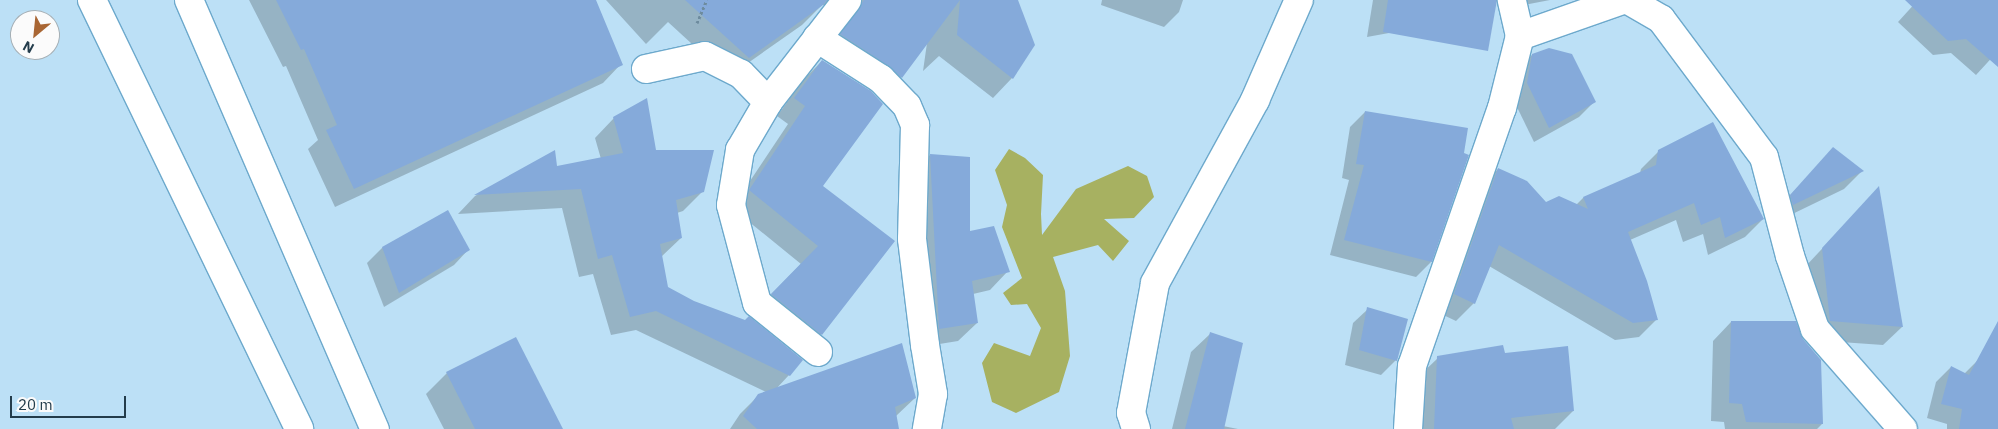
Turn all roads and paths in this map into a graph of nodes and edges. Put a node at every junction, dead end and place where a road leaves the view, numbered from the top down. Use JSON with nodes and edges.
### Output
{"nodes":[{"id":1,"x":92,"y":0,"type":"edge"},
{"id":2,"x":189,"y":0,"type":"edge"},
{"id":3,"x":847,"y":0,"type":"edge"},
{"id":4,"x":1299,"y":0,"type":"edge"},
{"id":5,"x":1512,"y":0,"type":"edge"},
{"id":6,"x":1623,"y":0,"type":"edge"},
{"id":7,"x":1628,"y":0,"type":"edge"},
{"id":8,"x":1520,"y":36,"type":"junction"},
{"id":9,"x":817,"y":38,"type":"junction"},
{"id":10,"x":646,"y":69,"type":"dead end"},
{"id":11,"x":768,"y":102,"type":"junction"},
{"id":12,"x":818,"y":352,"type":"dead end"},
{"id":13,"x":299,"y":429,"type":"edge"},
{"id":14,"x":374,"y":429,"type":"edge"},
{"id":15,"x":927,"y":429,"type":"edge"},
{"id":16,"x":1136,"y":429,"type":"edge"},
{"id":17,"x":1408,"y":429,"type":"edge"},
{"id":18,"x":1902,"y":429,"type":"edge"}],
"edges":[{"from":1,"to":13,"type":"street"},
{"from":2,"to":14,"type":"street"},
{"from":3,"to":9,"type":"street"},
{"from":4,"to":16,"type":"street"},
{"from":5,"to":8,"type":"street"},
{"from":6,"to":8,"type":"street"},
{"from":7,"to":18,"type":"street"},
{"from":8,"to":17,"type":"street"},
{"from":9,"to":11,"type":"street"},
{"from":9,"to":15,"type":"street"},
{"from":10,"to":11,"type":"street"},
{"from":11,"to":12,"type":"street"}]}
